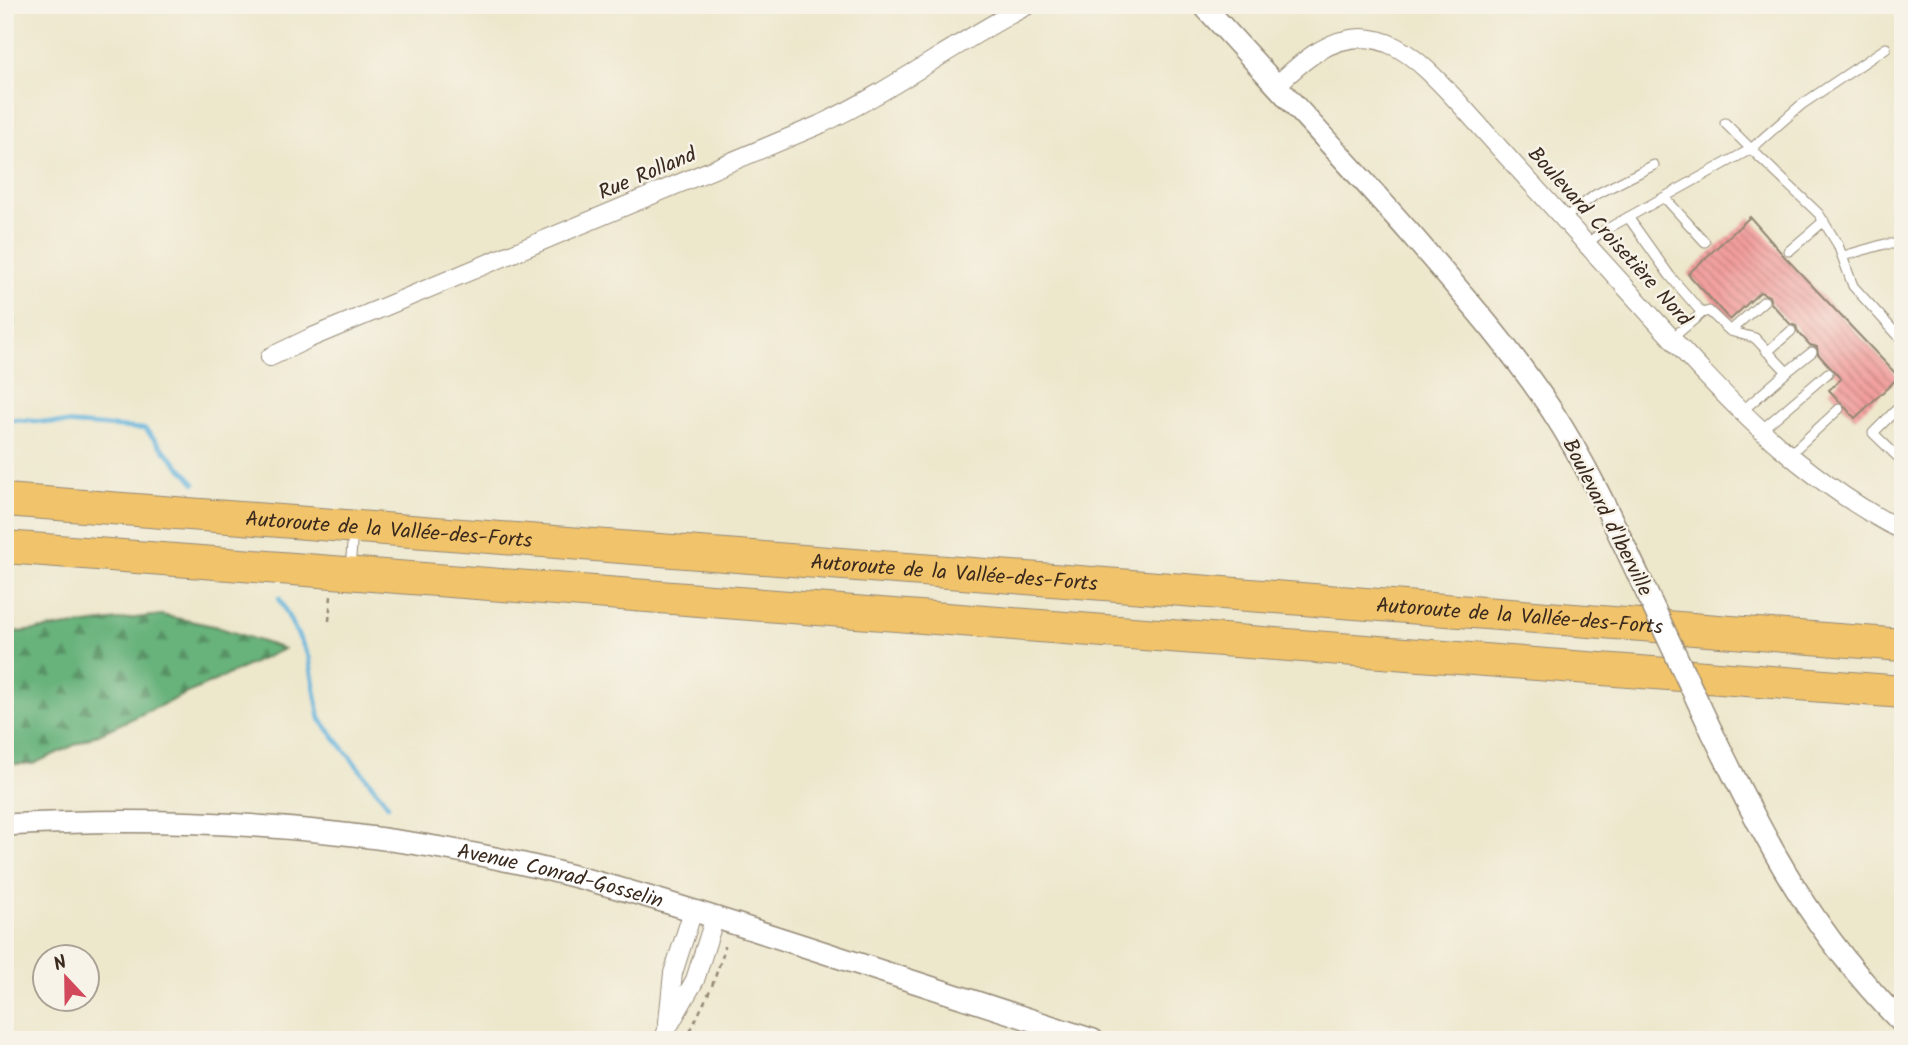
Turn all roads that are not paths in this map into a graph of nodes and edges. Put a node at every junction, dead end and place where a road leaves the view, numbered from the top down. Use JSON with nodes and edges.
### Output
{"nodes":[{"id":1,"x":1028,"y":5,"type":"edge"},
{"id":2,"x":1203,"y":5,"type":"edge"},
{"id":3,"x":1886,"y":48,"type":"dead end"},
{"id":4,"x":1276,"y":85,"type":"junction"},
{"id":5,"x":1725,"y":122,"type":"dead end"},
{"id":6,"x":1751,"y":149,"type":"junction"},
{"id":7,"x":1654,"y":164,"type":"dead end"},
{"id":8,"x":1665,"y":198,"type":"junction"},
{"id":9,"x":1628,"y":217,"type":"junction"},
{"id":10,"x":1563,"y":219,"type":"junction"},
{"id":11,"x":1824,"y":222,"type":"junction"},
{"id":12,"x":1705,"y":242,"type":"dead end"},
{"id":13,"x":1586,"y":244,"type":"junction"},
{"id":14,"x":1903,"y":244,"type":"edge"},
{"id":15,"x":1789,"y":251,"type":"dead end"},
{"id":16,"x":1843,"y":256,"type":"junction"},
{"id":17,"x":1764,"y":301,"type":"dead end"},
{"id":18,"x":1702,"y":313,"type":"junction"},
{"id":19,"x":1730,"y":331,"type":"junction"},
{"id":20,"x":1791,"y":331,"type":"dead end"},
{"id":21,"x":1672,"y":338,"type":"junction"},
{"id":22,"x":1903,"y":341,"type":"edge"},
{"id":23,"x":1767,"y":352,"type":"junction"},
{"id":24,"x":1812,"y":352,"type":"dead end"},
{"id":25,"x":270,"y":357,"type":"dead end"},
{"id":26,"x":1787,"y":372,"type":"junction"},
{"id":27,"x":1828,"y":373,"type":"dead end"},
{"id":28,"x":1839,"y":409,"type":"dead end"},
{"id":29,"x":1901,"y":409,"type":"edge"},
{"id":30,"x":1741,"y":412,"type":"junction"},
{"id":31,"x":1760,"y":431,"type":"junction"},
{"id":32,"x":1788,"y":456,"type":"junction"},
{"id":33,"x":1903,"y":462,"type":"edge"},
{"id":34,"x":5,"y":499,"type":"edge"},
{"id":35,"x":353,"y":526,"type":"junction"},
{"id":36,"x":1903,"y":531,"type":"edge"},
{"id":37,"x":5,"y":547,"type":"edge"},
{"id":38,"x":350,"y":574,"type":"junction"},
{"id":39,"x":1903,"y":645,"type":"edge"},
{"id":40,"x":1903,"y":692,"type":"edge"},
{"id":41,"x":5,"y":825,"type":"edge"},
{"id":42,"x":693,"y":911,"type":"junction"},
{"id":43,"x":715,"y":917,"type":"junction"},
{"id":44,"x":1903,"y":1024,"type":"edge"},
{"id":45,"x":665,"y":1034,"type":"edge"},
{"id":46,"x":1093,"y":1040,"type":"edge"}],
"edges":[{"from":1,"to":25,"type":"street","name":"Rue Rolland"},
{"from":2,"to":4,"type":"street","name":"Boulevard d'Iberville"},
{"from":3,"to":6,"type":"lane"},
{"from":4,"to":10,"type":"street","name":"Boulevard Croisetière Nord"},
{"from":4,"to":44,"type":"street","name":"Boulevard d'Iberville","bridge":true},
{"from":5,"to":6,"type":"lane"},
{"from":6,"to":8,"type":"lane"},
{"from":6,"to":11,"type":"lane"},
{"from":7,"to":10,"type":"lane"},
{"from":8,"to":9,"type":"lane"},
{"from":8,"to":12,"type":"lane"},
{"from":9,"to":13,"type":"lane"},
{"from":9,"to":18,"type":"lane"},
{"from":10,"to":13,"type":"street","name":"Boulevard Croisetière Nord"},
{"from":11,"to":15,"type":"lane"},
{"from":11,"to":16,"type":"lane"},
{"from":13,"to":21,"type":"street","name":"Boulevard Croisetière Nord"},
{"from":14,"to":16,"type":"lane"},
{"from":16,"to":22,"type":"lane"},
{"from":17,"to":19,"type":"lane"},
{"from":18,"to":19,"type":"lane"},
{"from":18,"to":21,"type":"lane"},
{"from":19,"to":23,"type":"lane"},
{"from":20,"to":23,"type":"lane"},
{"from":21,"to":30,"type":"street","name":"Boulevard Croisetière Nord"},
{"from":23,"to":26,"type":"lane"},
{"from":24,"to":26,"type":"lane"},
{"from":26,"to":30,"type":"lane"},
{"from":27,"to":31,"type":"lane"},
{"from":28,"to":32,"type":"lane"},
{"from":29,"to":33,"type":"lane"},
{"from":30,"to":31,"type":"street","name":"Boulevard Croisetière Nord"},
{"from":31,"to":32,"type":"street","name":"Boulevard Croisetière Nord"},
{"from":32,"to":36,"type":"street","name":"Boulevard Croisetière Nord"},
{"from":34,"to":35,"type":"highway","name":"Autoroute de la Vallée-des-Forts"},
{"from":35,"to":38,"type":"lane"},
{"from":35,"to":39,"type":"highway","name":"Autoroute de la Vallée-des-Forts"},
{"from":37,"to":38,"type":"highway"},
{"from":38,"to":40,"type":"highway"},
{"from":41,"to":42,"type":"street","name":"Avenue Conrad-Gosselin"},
{"from":42,"to":43,"type":"street","name":"Avenue Conrad-Gosselin"},
{"from":42,"to":45,"type":"street"},
{"from":43,"to":45,"type":"street"},
{"from":43,"to":46,"type":"street","name":"Avenue Conrad-Gosselin"}]}
